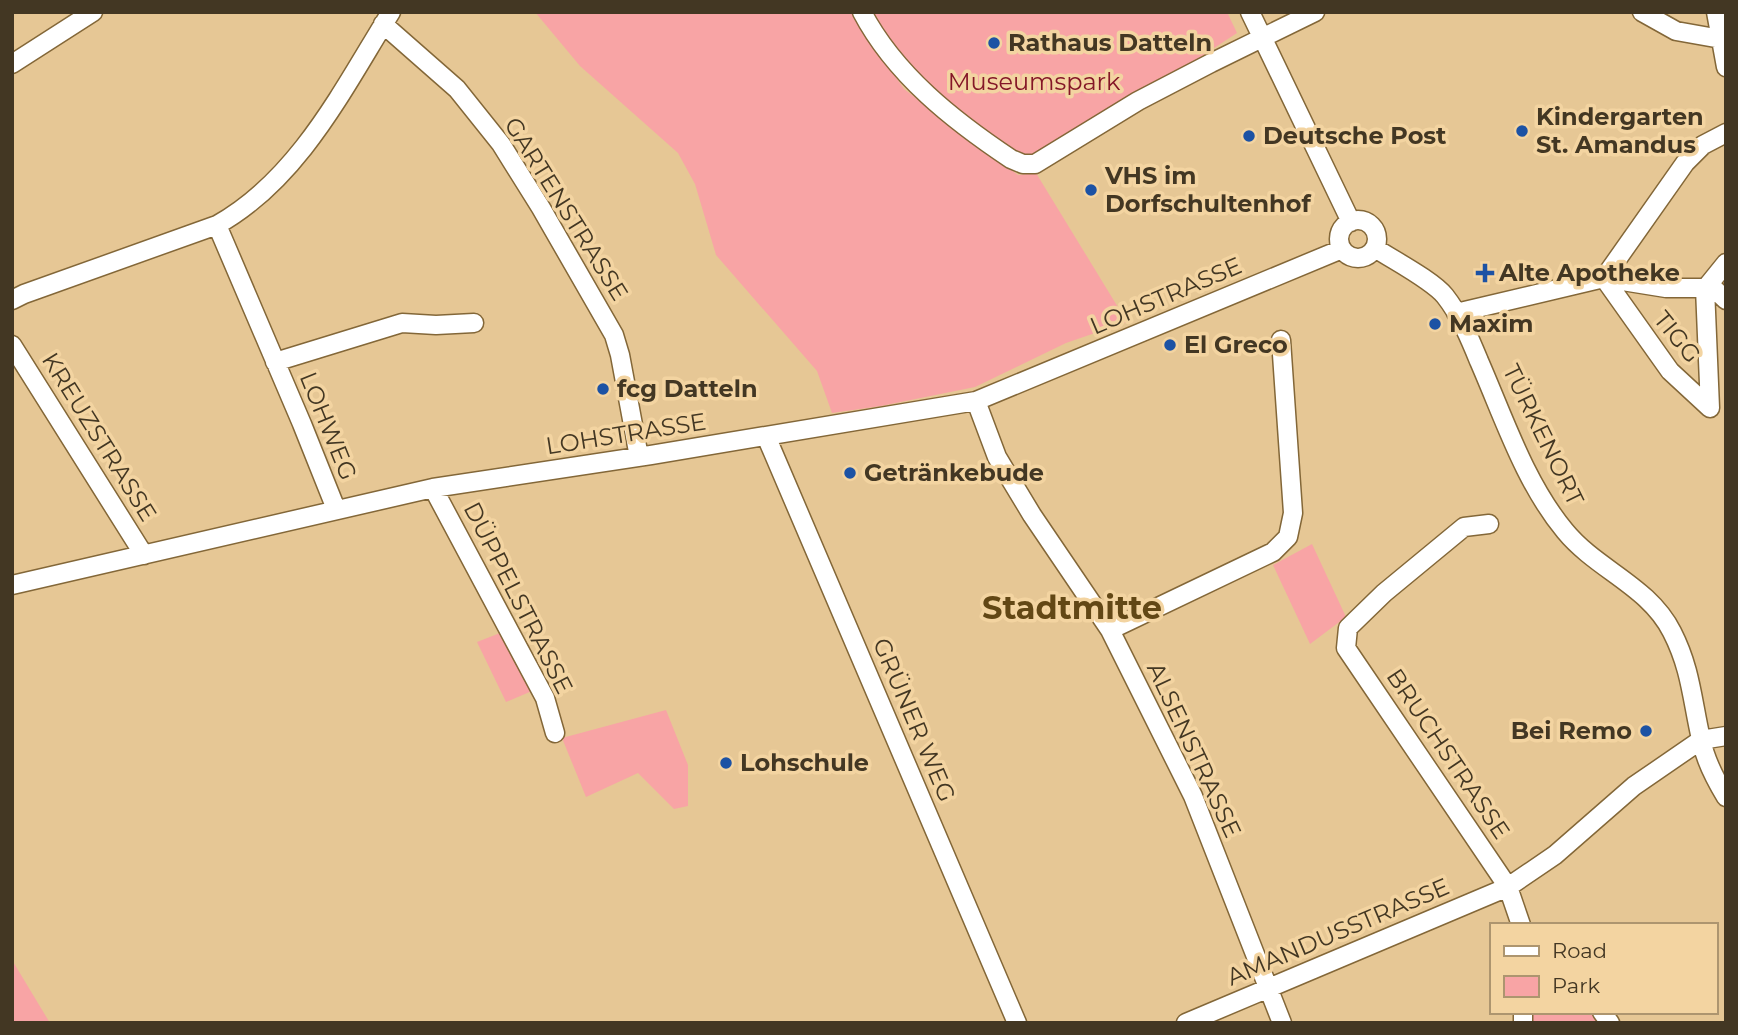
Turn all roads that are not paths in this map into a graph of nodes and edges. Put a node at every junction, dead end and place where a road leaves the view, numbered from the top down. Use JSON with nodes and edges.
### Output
{"nodes":[{"id":1,"x":93,"y":12,"type":"edge"},
{"id":2,"x":862,"y":12,"type":"edge"},
{"id":3,"x":1250,"y":12,"type":"edge"},
{"id":4,"x":1315,"y":12,"type":"edge"},
{"id":5,"x":1642,"y":12,"type":"edge"},
{"id":6,"x":1716,"y":12,"type":"edge"},
{"id":7,"x":387,"y":18,"type":"edge"},
{"id":8,"x":1262,"y":37,"type":"junction"},
{"id":9,"x":1721,"y":39,"type":"junction"},
{"id":10,"x":12,"y":64,"type":"edge"},
{"id":11,"x":1726,"y":67,"type":"edge"},
{"id":12,"x":1726,"y":133,"type":"edge"},
{"id":13,"x":1351,"y":222,"type":"junction"},
{"id":14,"x":218,"y":225,"type":"junction"},
{"id":15,"x":1375,"y":248,"type":"junction"},
{"id":16,"x":1342,"y":249,"type":"junction"},
{"id":17,"x":1726,"y":262,"type":"edge"},
{"id":18,"x":1604,"y":278,"type":"junction"},
{"id":19,"x":1707,"y":286,"type":"junction"},
{"id":20,"x":12,"y":300,"type":"edge"},
{"id":21,"x":1726,"y":300,"type":"edge"},
{"id":22,"x":1456,"y":313,"type":"junction"},
{"id":23,"x":474,"y":323,"type":"dead end"},
{"id":24,"x":1281,"y":340,"type":"dead end"},
{"id":25,"x":12,"y":345,"type":"edge"},
{"id":26,"x":275,"y":362,"type":"junction"},
{"id":27,"x":976,"y":401,"type":"junction"},
{"id":28,"x":766,"y":436,"type":"junction"},
{"id":29,"x":639,"y":457,"type":"junction"},
{"id":30,"x":433,"y":488,"type":"junction"},
{"id":31,"x":336,"y":509,"type":"junction"},
{"id":32,"x":1489,"y":524,"type":"dead end"},
{"id":33,"x":144,"y":555,"type":"junction"},
{"id":34,"x":12,"y":585,"type":"edge"},
{"id":35,"x":1110,"y":630,"type":"junction"},
{"id":36,"x":555,"y":733,"type":"dead end"},
{"id":37,"x":1726,"y":736,"type":"edge"},
{"id":38,"x":1701,"y":740,"type":"junction"},
{"id":39,"x":1726,"y":797,"type":"edge"},
{"id":40,"x":1508,"y":887,"type":"junction"},
{"id":41,"x":1520,"y":923,"type":"edge"},
{"id":42,"x":1269,"y":988,"type":"junction"},
{"id":43,"x":1017,"y":1023,"type":"edge"},
{"id":44,"x":1186,"y":1023,"type":"edge"},
{"id":45,"x":1282,"y":1023,"type":"edge"}],
"edges":[{"from":1,"to":10,"type":"street"},
{"from":2,"to":8,"type":"street"},
{"from":3,"to":8,"type":"street"},
{"from":4,"to":8,"type":"street"},
{"from":5,"to":9,"type":"street"},
{"from":6,"to":9,"type":"street"},
{"from":7,"to":14,"type":"street"},
{"from":7,"to":29,"type":"street","name":"GARTENSTRASSE"},
{"from":8,"to":13,"type":"street"},
{"from":9,"to":11,"type":"street"},
{"from":12,"to":18,"type":"street"},
{"from":13,"to":15,"type":"street"},
{"from":13,"to":16,"type":"street"},
{"from":14,"to":20,"type":"street"},
{"from":14,"to":26,"type":"street","name":"LOHWEG"},
{"from":15,"to":16,"type":"street","name":"LOHSTRASSE"},
{"from":15,"to":22,"type":"street"},
{"from":16,"to":27,"type":"street","name":"LOHSTRASSE"},
{"from":17,"to":19,"type":"street"},
{"from":18,"to":19,"type":"street","name":"TIGG"},
{"from":18,"to":19,"type":"street","name":"TIGG"},
{"from":18,"to":22,"type":"street"},
{"from":19,"to":21,"type":"street"},
{"from":22,"to":38,"type":"street","name":"TÜRKENORT"},
{"from":23,"to":26,"type":"street","name":"LOHWEG"},
{"from":24,"to":35,"type":"street"},
{"from":25,"to":33,"type":"street","name":"KREUZSTRASSE"},
{"from":26,"to":31,"type":"street","name":"LOHWEG"},
{"from":27,"to":28,"type":"street","name":"LOHSTRASSE"},
{"from":27,"to":35,"type":"street","name":"ALSENSTRASSE"},
{"from":28,"to":29,"type":"street","name":"LOHSTRASSE"},
{"from":28,"to":43,"type":"street","name":"GRÜNER WEG"},
{"from":29,"to":30,"type":"street","name":"LOHSTRASSE"},
{"from":30,"to":31,"type":"street","name":"LOHSTRASSE"},
{"from":30,"to":36,"type":"street","name":"DÜPPELSTRASSE"},
{"from":31,"to":33,"type":"street","name":"LOHSTRASSE"},
{"from":32,"to":40,"type":"street","name":"BRUCHSTRASSE"},
{"from":33,"to":34,"type":"street","name":"LOHSTRASSE"},
{"from":35,"to":42,"type":"street","name":"ALSENSTRASSE"},
{"from":37,"to":38,"type":"street"},
{"from":38,"to":39,"type":"street","name":"TÜRKENORT"},
{"from":38,"to":40,"type":"street","name":"AMANDUSSTRASSE"},
{"from":40,"to":41,"type":"street","name":"BRUCHSTRASSE"},
{"from":40,"to":42,"type":"street","name":"AMANDUSSTRASSE"},
{"from":42,"to":44,"type":"street","name":"AMANDUSSTRASSE"},
{"from":42,"to":45,"type":"street","name":"ALSENSTRASSE"}]}
